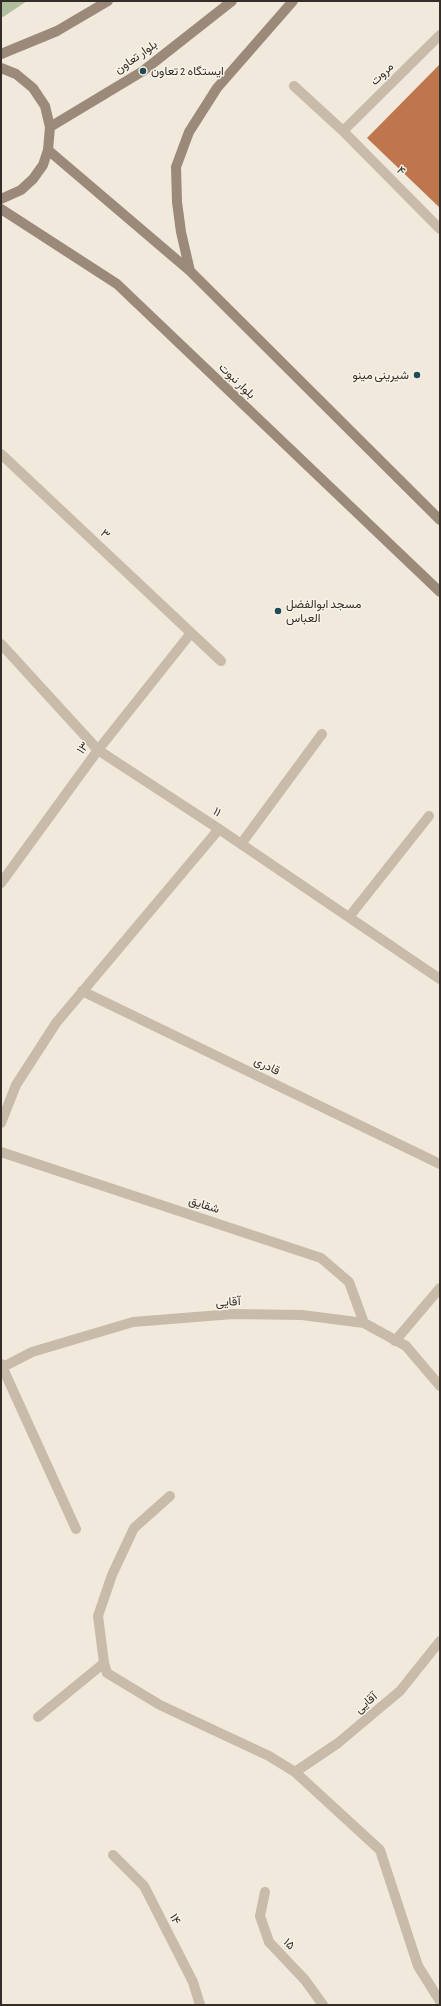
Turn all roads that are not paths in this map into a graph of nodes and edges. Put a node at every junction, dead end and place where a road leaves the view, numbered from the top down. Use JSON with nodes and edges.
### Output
{"nodes":[{"id":1,"x":108,"y":1,"type":"edge"},
{"id":2,"x":232,"y":1,"type":"edge"},
{"id":3,"x":293,"y":1,"type":"edge"},
{"id":4,"x":440,"y":35,"type":"edge"},
{"id":5,"x":1,"y":54,"type":"edge"},
{"id":6,"x":1,"y":68,"type":"edge"},
{"id":7,"x":294,"y":86,"type":"dead end"},
{"id":8,"x":50,"y":127,"type":"junction"},
{"id":9,"x":343,"y":131,"type":"junction"},
{"id":10,"x":48,"y":150,"type":"junction"},
{"id":11,"x":1,"y":199,"type":"edge"},
{"id":12,"x":1,"y":209,"type":"edge"},
{"id":13,"x":440,"y":229,"type":"edge"},
{"id":14,"x":190,"y":271,"type":"junction"},
{"id":15,"x":1,"y":454,"type":"edge"},
{"id":16,"x":440,"y":520,"type":"edge"},
{"id":17,"x":440,"y":592,"type":"edge"},
{"id":18,"x":191,"y":633,"type":"junction"},
{"id":19,"x":1,"y":644,"type":"edge"},
{"id":20,"x":221,"y":661,"type":"dead end"},
{"id":21,"x":322,"y":734,"type":"dead end"},
{"id":22,"x":98,"y":750,"type":"junction"},
{"id":23,"x":429,"y":816,"type":"dead end"},
{"id":24,"x":219,"y":829,"type":"junction"},
{"id":25,"x":241,"y":844,"type":"junction"},
{"id":26,"x":1,"y":883,"type":"edge"},
{"id":27,"x":349,"y":917,"type":"junction"},
{"id":28,"x":440,"y":979,"type":"edge"},
{"id":29,"x":82,"y":991,"type":"junction"},
{"id":30,"x":1,"y":1123,"type":"edge"},
{"id":31,"x":1,"y":1152,"type":"edge"},
{"id":32,"x":440,"y":1164,"type":"edge"},
{"id":33,"x":440,"y":1288,"type":"edge"},
{"id":34,"x":364,"y":1323,"type":"junction"},
{"id":35,"x":395,"y":1341,"type":"junction"},
{"id":36,"x":2,"y":1366,"type":"edge"},
{"id":37,"x":440,"y":1386,"type":"edge"},
{"id":38,"x":170,"y":1496,"type":"dead end"},
{"id":39,"x":76,"y":1529,"type":"dead end"},
{"id":40,"x":440,"y":1642,"type":"edge"},
{"id":41,"x":104,"y":1663,"type":"junction"},
{"id":42,"x":38,"y":1718,"type":"dead end"},
{"id":43,"x":296,"y":1772,"type":"junction"},
{"id":44,"x":113,"y":1855,"type":"dead end"},
{"id":45,"x":265,"y":1892,"type":"dead end"},
{"id":46,"x":440,"y":2001,"type":"edge"},
{"id":47,"x":200,"y":2005,"type":"edge"},
{"id":48,"x":323,"y":2005,"type":"edge"}],
"edges":[{"from":1,"to":5,"type":"main road"},
{"from":2,"to":8,"type":"main road","name":"بلوار تعاون"},
{"from":3,"to":14,"type":"main road"},
{"from":4,"to":9,"type":"street","name":"مروت"},
{"from":6,"to":8,"type":"main road"},
{"from":7,"to":9,"type":"street","name":"۴"},
{"from":8,"to":10,"type":"main road"},
{"from":9,"to":13,"type":"street","name":"۴"},
{"from":10,"to":11,"type":"main road"},
{"from":10,"to":14,"type":"main road"},
{"from":12,"to":17,"type":"main road","name":"بلوار نبوت"},
{"from":14,"to":16,"type":"main road"},
{"from":15,"to":18,"type":"street","name":"۳"},
{"from":18,"to":20,"type":"street","name":"۳"},
{"from":18,"to":22,"type":"street","name":"۱۳"},
{"from":19,"to":22,"type":"street","name":"۱۱"},
{"from":21,"to":25,"type":"street"},
{"from":22,"to":24,"type":"street","name":"۱۱"},
{"from":22,"to":26,"type":"street","name":"۱۳"},
{"from":23,"to":27,"type":"street"},
{"from":24,"to":25,"type":"street","name":"۱۱"},
{"from":24,"to":29,"type":"street"},
{"from":25,"to":27,"type":"street","name":"۱۱"},
{"from":27,"to":28,"type":"street","name":"۱۱"},
{"from":29,"to":30,"type":"street"},
{"from":29,"to":32,"type":"street","name":"قادری"},
{"from":31,"to":34,"type":"street","name":"شقایق"},
{"from":33,"to":35,"type":"street"},
{"from":34,"to":35,"type":"street","name":"آقایی"},
{"from":34,"to":36,"type":"street","name":"آقایی"},
{"from":35,"to":37,"type":"street","name":"آقایی"},
{"from":36,"to":39,"type":"street"},
{"from":38,"to":41,"type":"street"},
{"from":40,"to":43,"type":"street","name":"آقایی"},
{"from":41,"to":42,"type":"street"},
{"from":41,"to":43,"type":"street"},
{"from":43,"to":46,"type":"street"},
{"from":44,"to":47,"type":"street","name":"۱۴"},
{"from":45,"to":48,"type":"street","name":"۱۵"}]}
